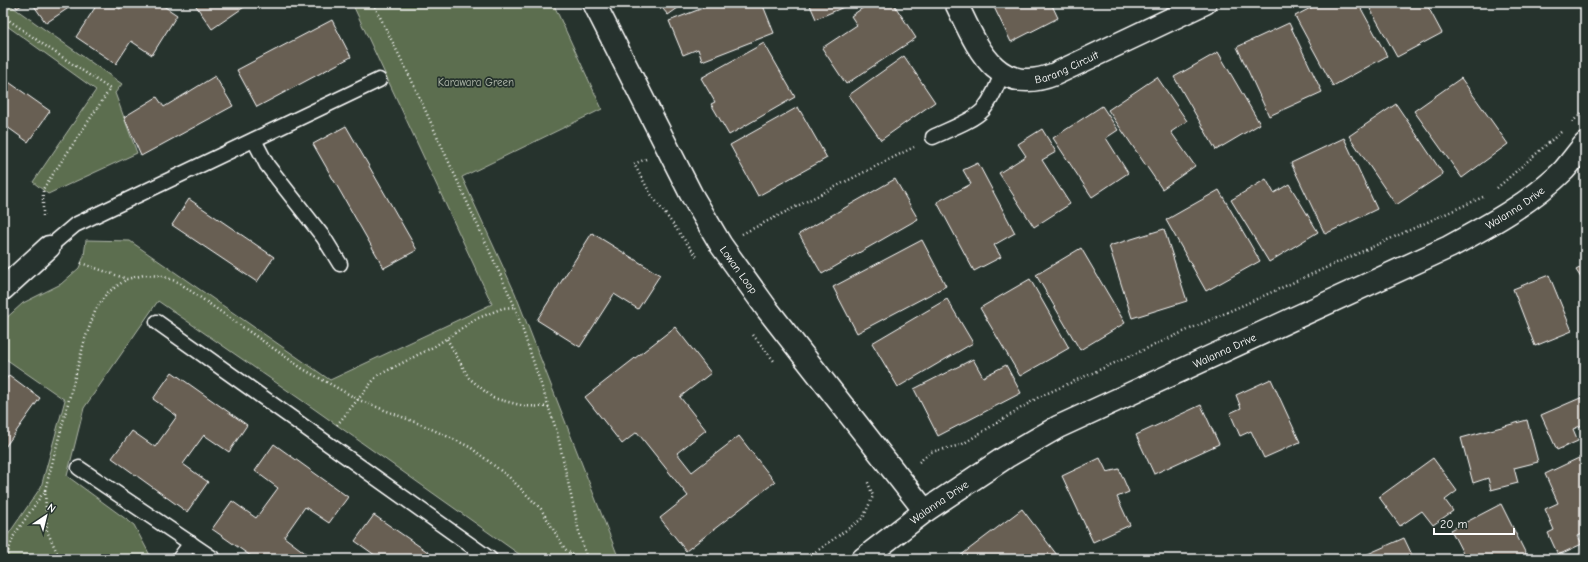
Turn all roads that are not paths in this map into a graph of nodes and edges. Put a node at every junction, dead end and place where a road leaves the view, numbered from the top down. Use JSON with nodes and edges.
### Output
{"nodes":[{"id":1,"x":594,"y":3,"type":"edge"},
{"id":2,"x":956,"y":3,"type":"edge"},
{"id":3,"x":1205,"y":3,"type":"edge"},
{"id":4,"x":1002,"y":73,"type":"junction"},
{"id":5,"x":379,"y":80,"type":"dead end"},
{"id":6,"x":933,"y":137,"type":"road end"},
{"id":7,"x":254,"y":140,"type":"junction"},
{"id":8,"x":1585,"y":144,"type":"edge"},
{"id":9,"x":49,"y":247,"type":"joint"},
{"id":10,"x":340,"y":264,"type":"dead end"},
{"id":11,"x":3,"y":289,"type":"edge"},
{"id":12,"x":158,"y":322,"type":"dead end"},
{"id":13,"x":79,"y":468,"type":"dead end"},
{"id":14,"x":925,"y":511,"type":"junction"},
{"id":15,"x":191,"y":543,"type":"junction"},
{"id":16,"x":179,"y":559,"type":"edge"},
{"id":17,"x":214,"y":559,"type":"edge"},
{"id":18,"x":490,"y":559,"type":"edge"},
{"id":19,"x":863,"y":559,"type":"edge"}],
"edges":[{"from":1,"to":14,"type":"street","name":"Lowan Loop"},
{"from":2,"to":4,"type":"street","name":"Barang Circuit"},
{"from":3,"to":4,"type":"street","name":"Barang Circuit"},
{"from":4,"to":6,"type":"lane"},
{"from":5,"to":7,"type":"lane"},
{"from":7,"to":9,"type":"lane"},
{"from":7,"to":10,"type":"lane"},
{"from":8,"to":14,"type":"street","name":"Walanna Drive"},
{"from":9,"to":11,"type":"street"},
{"from":12,"to":18,"type":"lane"},
{"from":13,"to":15,"type":"lane"},
{"from":14,"to":19,"type":"street","name":"Walanna Drive"},
{"from":15,"to":16,"type":"lane"},
{"from":15,"to":17,"type":"lane"}]}
